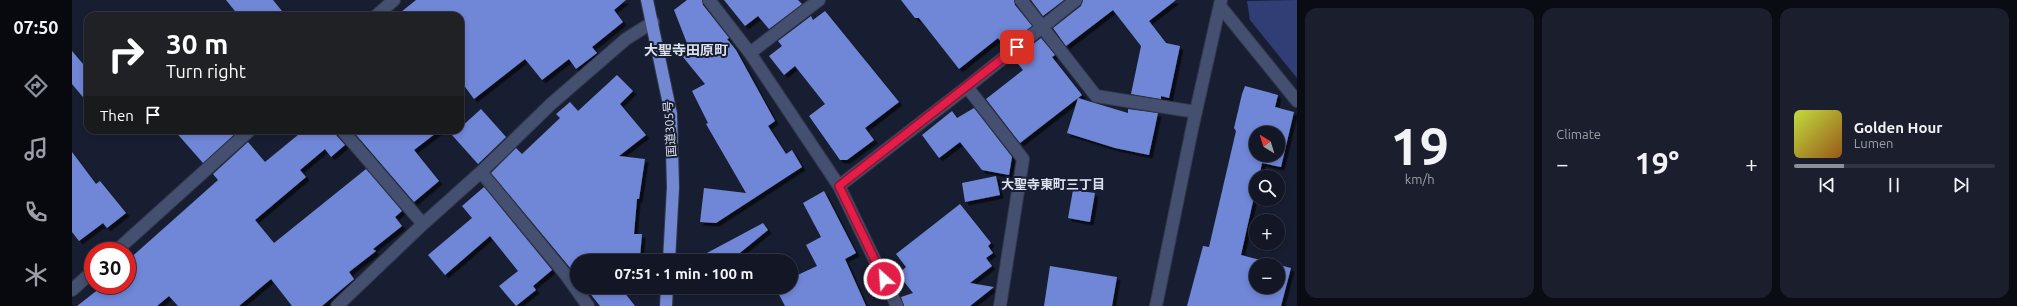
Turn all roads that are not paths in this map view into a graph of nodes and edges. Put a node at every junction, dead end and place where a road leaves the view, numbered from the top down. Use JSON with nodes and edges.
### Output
{"nodes":[{"id":1,"x":394,"y":0,"type":"edge"},
{"id":2,"x":647,"y":0,"type":"edge"},
{"id":3,"x":709,"y":0,"type":"edge"},
{"id":4,"x":819,"y":0,"type":"edge"},
{"id":5,"x":1021,"y":0,"type":"edge"},
{"id":6,"x":1076,"y":0,"type":"edge"},
{"id":7,"x":1221,"y":3,"type":"edge"},
{"id":8,"x":380,"y":12,"type":"edge"},
{"id":9,"x":653,"y":22,"type":"junction"},
{"id":10,"x":1041,"y":27,"type":"junction"},
{"id":11,"x":750,"y":54,"type":"junction"},
{"id":12,"x":967,"y":87,"type":"junction"},
{"id":13,"x":1297,"y":101,"type":"edge"},
{"id":14,"x":1196,"y":112,"type":"junction"},
{"id":15,"x":246,"y":134,"type":"edge"},
{"id":16,"x":345,"y":134,"type":"edge"},
{"id":17,"x":481,"y":172,"type":"junction"},
{"id":18,"x":839,"y":186,"type":"junction"},
{"id":19,"x":423,"y":224,"type":"junction"},
{"id":20,"x":126,"y":242,"type":"edge"},
{"id":21,"x":669,"y":254,"type":"edge"},
{"id":22,"x":84,"y":279,"type":"edge"},
{"id":23,"x":72,"y":290,"type":"edge"},
{"id":24,"x":667,"y":294,"type":"edge"},
{"id":25,"x":337,"y":306,"type":"edge"},
{"id":26,"x":588,"y":306,"type":"edge"},
{"id":27,"x":666,"y":306,"type":"edge"},
{"id":28,"x":897,"y":306,"type":"edge"},
{"id":29,"x":1000,"y":306,"type":"edge"},
{"id":30,"x":1156,"y":306,"type":"edge"}],
"edges":[{"from":1,"to":8,"type":"street"},
{"from":2,"to":9,"type":"highway","name":"国道305号"},
{"from":3,"to":11,"type":"street"},
{"from":4,"to":11,"type":"street"},
{"from":5,"to":10,"type":"street"},
{"from":6,"to":10,"type":"street"},
{"from":7,"to":13,"type":"street"},
{"from":7,"to":14,"type":"street"},
{"from":9,"to":17,"type":"street"},
{"from":9,"to":21,"type":"highway","name":"国道305号"},
{"from":10,"to":12,"type":"street"},
{"from":10,"to":14,"type":"street"},
{"from":11,"to":18,"type":"street"},
{"from":12,"to":18,"type":"street"},
{"from":12,"to":29,"type":"street"},
{"from":14,"to":30,"type":"street"},
{"from":15,"to":20,"type":"street"},
{"from":16,"to":19,"type":"street"},
{"from":17,"to":19,"type":"street"},
{"from":17,"to":26,"type":"street"},
{"from":18,"to":28,"type":"street"},
{"from":19,"to":25,"type":"street"},
{"from":22,"to":23,"type":"street"},
{"from":24,"to":27,"type":"highway"}]}
